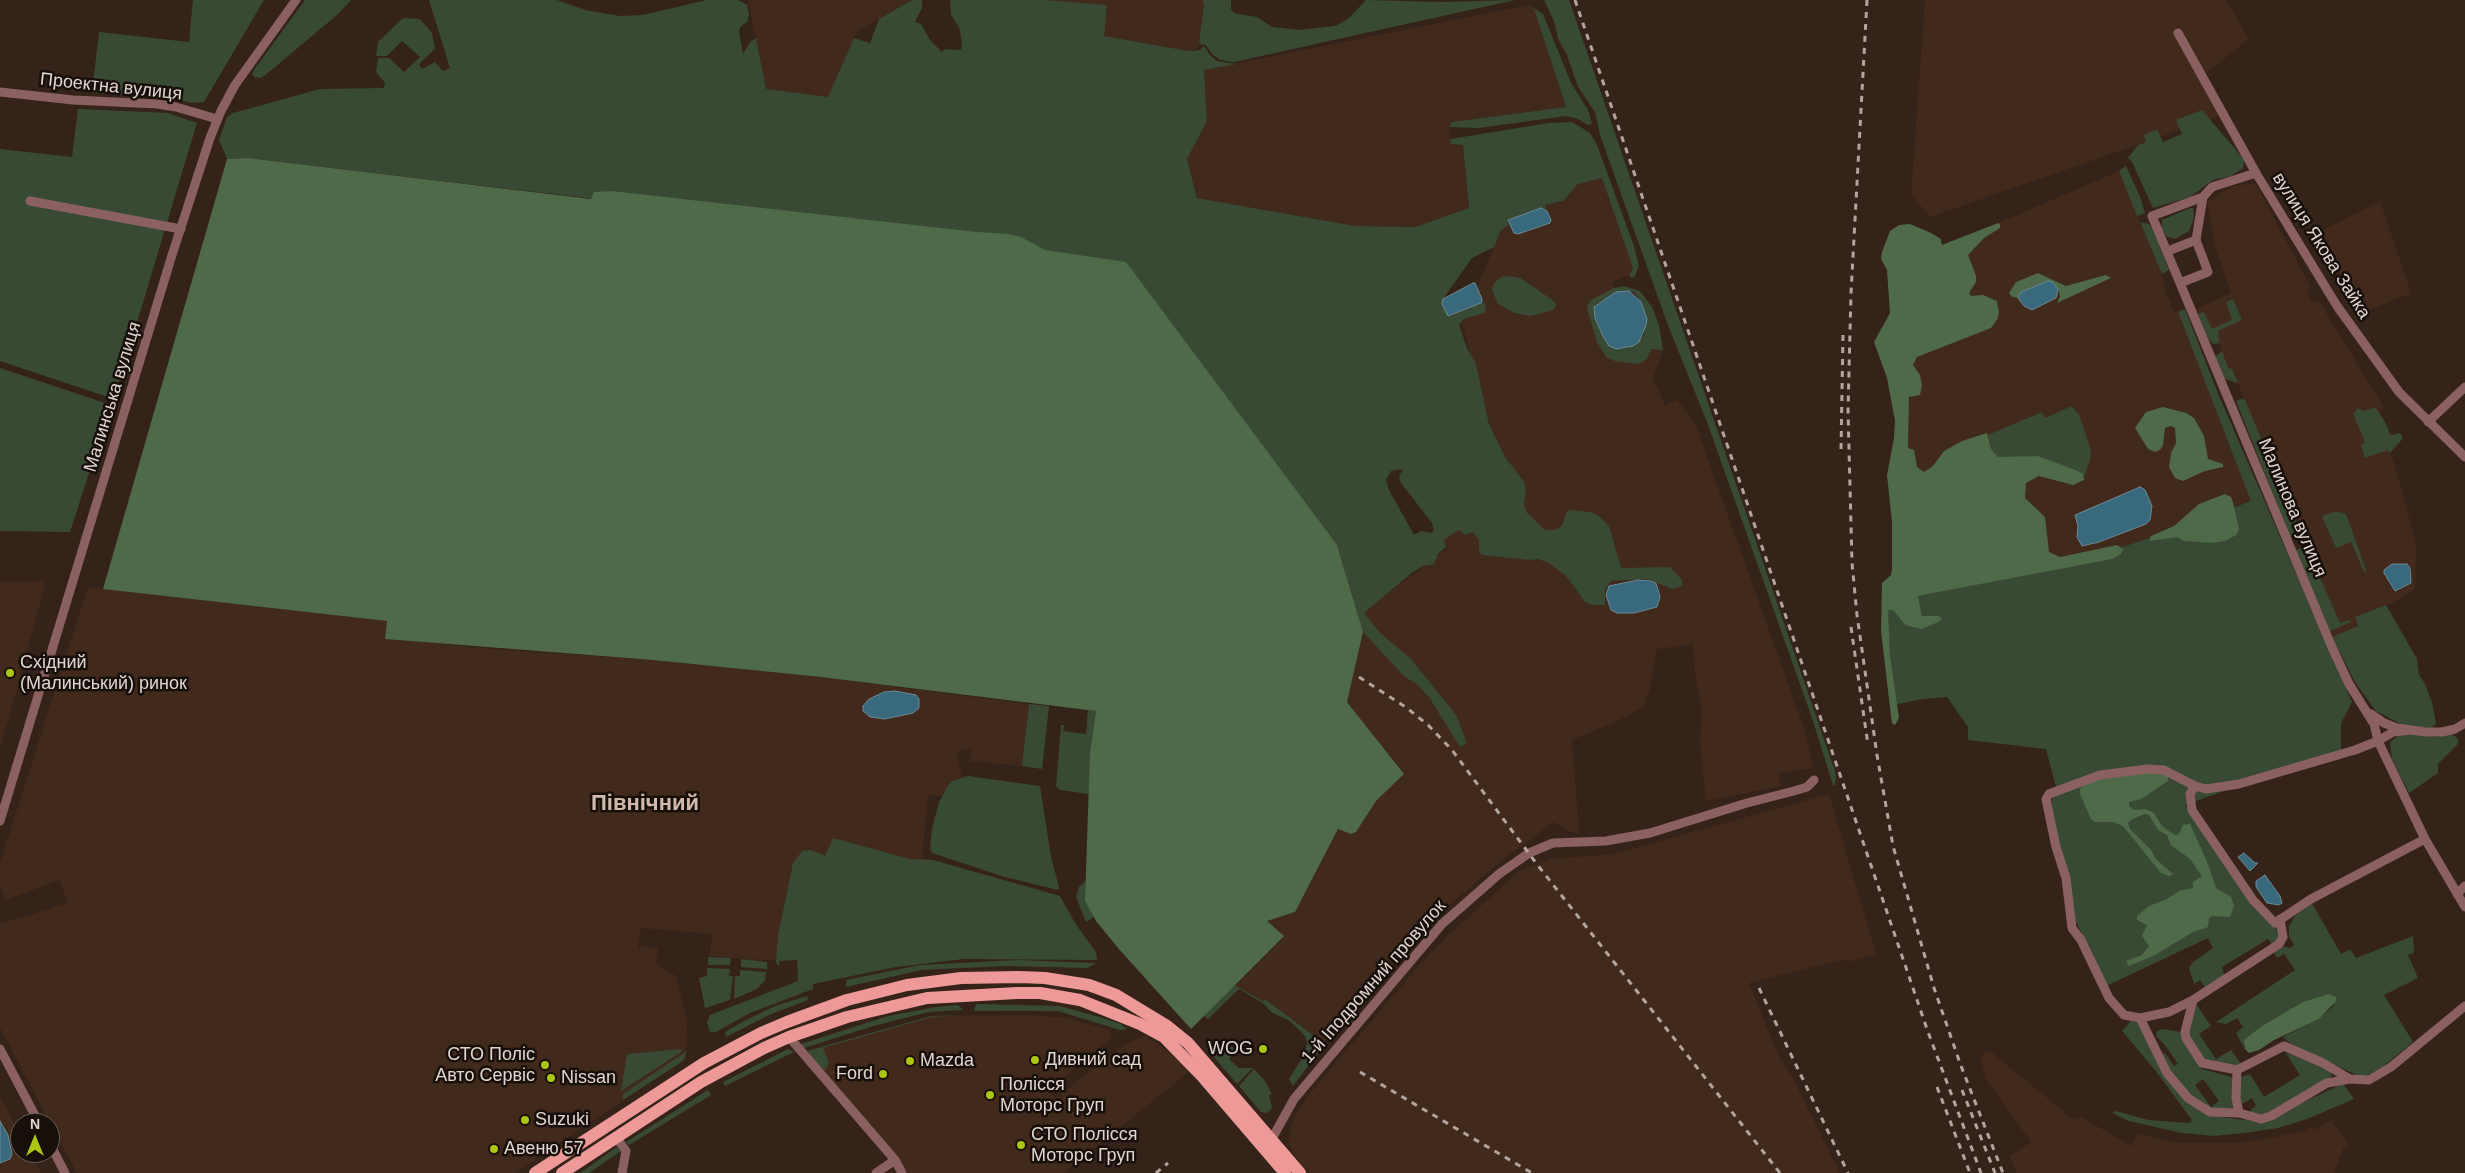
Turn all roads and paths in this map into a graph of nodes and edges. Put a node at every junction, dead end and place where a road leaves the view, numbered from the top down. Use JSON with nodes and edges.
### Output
{"nodes":[{"id":1,"x":296,"y":0,"type":"edge"},
{"id":2,"x":2178,"y":33,"type":"dead end"},
{"id":3,"x":0,"y":92,"type":"edge"},
{"id":4,"x":217,"y":119,"type":"junction"},
{"id":5,"x":2256,"y":173,"type":"junction"},
{"id":6,"x":2203,"y":197,"type":"junction"},
{"id":7,"x":30,"y":201,"type":"dead end"},
{"id":8,"x":180,"y":229,"type":"junction"},
{"id":9,"x":2196,"y":240,"type":"junction"},
{"id":10,"x":2168,"y":252,"type":"junction"},
{"id":11,"x":2180,"y":283,"type":"junction"},
{"id":12,"x":2465,"y":387,"type":"edge"},
{"id":13,"x":2428,"y":422,"type":"junction"},
{"id":14,"x":2465,"y":457,"type":"edge"},
{"id":15,"x":2366,"y":711,"type":"junction"},
{"id":16,"x":2465,"y":724,"type":"edge"},
{"id":17,"x":2410,"y":730,"type":"junction"},
{"id":18,"x":2378,"y":741,"type":"junction"},
{"id":19,"x":1814,"y":780,"type":"dead end"},
{"id":20,"x":2195,"y":786,"type":"junction"},
{"id":21,"x":0,"y":821,"type":"edge"},
{"id":22,"x":2425,"y":839,"type":"junction"},
{"id":23,"x":2465,"y":886,"type":"edge"},
{"id":24,"x":2457,"y":894,"type":"junction"},
{"id":25,"x":2465,"y":907,"type":"edge"},
{"id":26,"x":2278,"y":921,"type":"junction"},
{"id":27,"x":2193,"y":1000,"type":"junction"},
{"id":28,"x":2465,"y":1006,"type":"edge"},
{"id":29,"x":2140,"y":1018,"type":"junction"},
{"id":30,"x":789,"y":1037,"type":"junction"},
{"id":31,"x":0,"y":1049,"type":"edge"},
{"id":32,"x":2237,"y":1070,"type":"junction"},
{"id":33,"x":2350,"y":1079,"type":"junction"},
{"id":34,"x":34,"y":1113,"type":"edge"},
{"id":35,"x":2239,"y":1113,"type":"junction"},
{"id":36,"x":616,"y":1137,"type":"junction"},
{"id":37,"x":1269,"y":1144,"type":"junction"},
{"id":38,"x":896,"y":1160,"type":"junction"},
{"id":39,"x":535,"y":1173,"type":"edge"},
{"id":40,"x":562,"y":1173,"type":"edge"},
{"id":41,"x":622,"y":1173,"type":"edge"},
{"id":42,"x":876,"y":1173,"type":"edge"},
{"id":43,"x":902,"y":1173,"type":"edge"},
{"id":44,"x":1285,"y":1173,"type":"edge"},
{"id":45,"x":1300,"y":1173,"type":"edge"}],
"edges":[{"from":1,"to":4,"type":"street","name":"Малинська вулиця"},
{"from":2,"to":5,"type":"street","name":"вулиця Якова Зайка"},
{"from":3,"to":4,"type":"street","name":"Проектна вулиця"},
{"from":4,"to":8,"type":"street","name":"Малинська вулиця"},
{"from":5,"to":6,"type":"street","name":"Малинова вулиця"},
{"from":5,"to":13,"type":"street","name":"вулиця Якова Зайка"},
{"from":6,"to":9,"type":"street"},
{"from":6,"to":10,"type":"street","name":"Малинова вулиця"},
{"from":7,"to":8,"type":"street"},
{"from":8,"to":21,"type":"street","name":"Малинська вулиця"},
{"from":9,"to":10,"type":"street"},
{"from":9,"to":11,"type":"street"},
{"from":10,"to":11,"type":"street","name":"Малинова вулиця"},
{"from":11,"to":15,"type":"street","name":"Малинова вулиця"},
{"from":12,"to":13,"type":"street"},
{"from":13,"to":14,"type":"street","name":"вулиця Якова Зайка"},
{"from":15,"to":17,"type":"street"},
{"from":15,"to":18,"type":"street","name":"Малинова вулиця"},
{"from":16,"to":17,"type":"street"},
{"from":17,"to":18,"type":"street"},
{"from":18,"to":20,"type":"street"},
{"from":18,"to":22,"type":"street","name":"Малинова вулиця"},
{"from":19,"to":37,"type":"street","name":"1-й Іподромний провулок"},
{"from":20,"to":26,"type":"street"},
{"from":20,"to":29,"type":"street"},
{"from":22,"to":24,"type":"street","name":"Малинова вулиця"},
{"from":22,"to":26,"type":"street"},
{"from":23,"to":24,"type":"street"},
{"from":24,"to":25,"type":"street","name":"Малинова вулиця"},
{"from":26,"to":27,"type":"street"},
{"from":27,"to":29,"type":"street"},
{"from":27,"to":32,"type":"street"},
{"from":28,"to":33,"type":"street"},
{"from":29,"to":35,"type":"street"},
{"from":30,"to":36,"type":"main road"},
{"from":30,"to":37,"type":"main road"},
{"from":30,"to":38,"type":"street"},
{"from":31,"to":34,"type":"street"},
{"from":32,"to":33,"type":"street"},
{"from":32,"to":35,"type":"street"},
{"from":33,"to":35,"type":"street"},
{"from":36,"to":40,"type":"main road"},
{"from":36,"to":41,"type":"street"},
{"from":37,"to":39,"type":"main road"},
{"from":37,"to":44,"type":"main road"},
{"from":37,"to":45,"type":"main road"},
{"from":38,"to":42,"type":"street"},
{"from":38,"to":43,"type":"street"}]}
